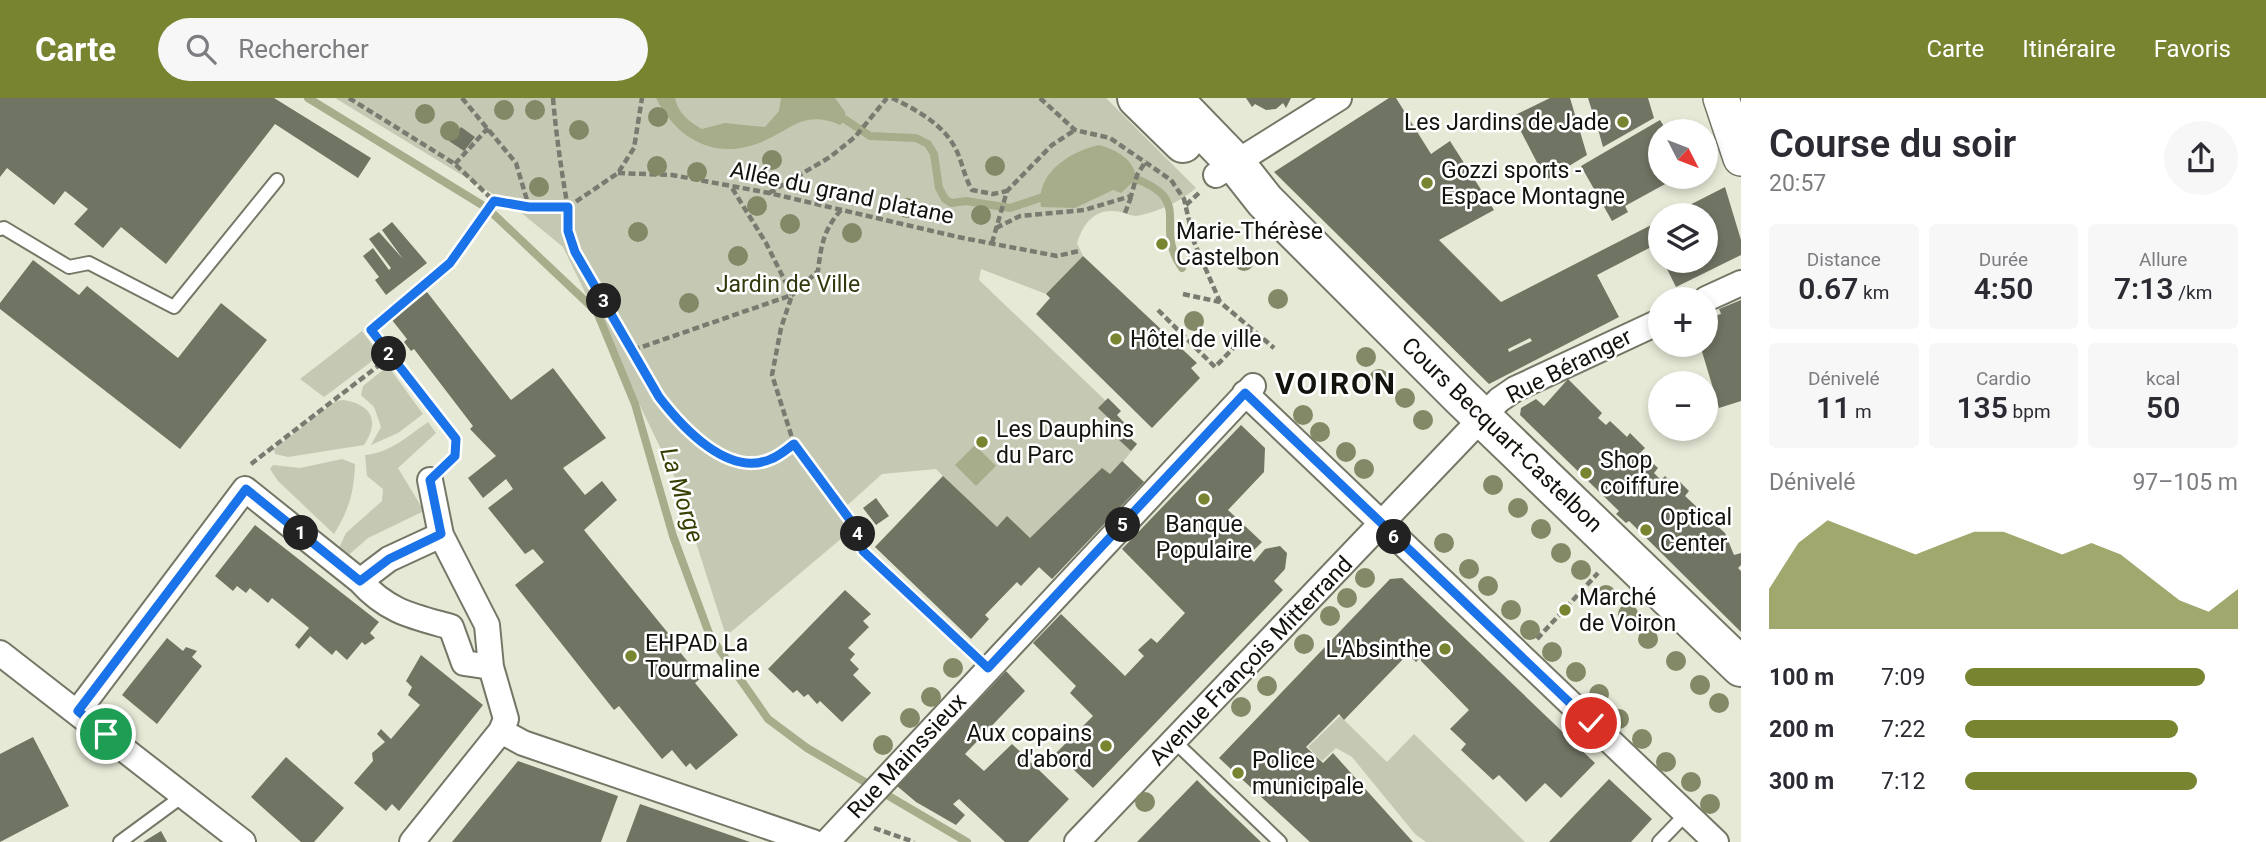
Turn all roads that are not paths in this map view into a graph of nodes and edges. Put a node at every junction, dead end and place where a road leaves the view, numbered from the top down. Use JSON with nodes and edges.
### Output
{"nodes":[{"id":1,"x":1137,"y":98,"type":"edge"},
{"id":2,"x":1172,"y":98,"type":"edge"},
{"id":3,"x":1339,"y":98,"type":"edge"},
{"id":4,"x":1721,"y":98,"type":"edge"},
{"id":5,"x":1741,"y":158,"type":"edge"},
{"id":6,"x":1219,"y":174,"type":"junction"},
{"id":7,"x":277,"y":180,"type":"dead end"},
{"id":8,"x":0,"y":229,"type":"edge"},
{"id":9,"x":1741,"y":283,"type":"edge"},
{"id":10,"x":1718,"y":294,"type":"edge"},
{"id":11,"x":1648,"y":327,"type":"edge"},
{"id":12,"x":1482,"y":418,"type":"junction"},
{"id":13,"x":430,"y":480,"type":"road end"},
{"id":14,"x":1381,"y":525,"type":"junction"},
{"id":15,"x":441,"y":534,"type":"junction"},
{"id":16,"x":360,"y":581,"type":"junction"},
{"id":17,"x":0,"y":653,"type":"edge"},
{"id":18,"x":491,"y":667,"type":"junction"},
{"id":19,"x":1741,"y":667,"type":"edge"},
{"id":20,"x":78,"y":711,"type":"junction"},
{"id":21,"x":501,"y":731,"type":"junction"},
{"id":22,"x":1174,"y":741,"type":"junction"},
{"id":23,"x":184,"y":795,"type":"junction"},
{"id":24,"x":1687,"y":813,"type":"junction"},
{"id":25,"x":1715,"y":841,"type":"edge"},
{"id":26,"x":120,"y":842,"type":"edge"},
{"id":27,"x":243,"y":842,"type":"edge"},
{"id":28,"x":412,"y":842,"type":"edge"},
{"id":29,"x":813,"y":842,"type":"edge"},
{"id":30,"x":827,"y":842,"type":"edge"},
{"id":31,"x":1077,"y":842,"type":"edge"},
{"id":32,"x":1280,"y":842,"type":"edge"},
{"id":33,"x":1659,"y":842,"type":"edge"}],
"edges":[{"from":1,"to":6,"type":"main road","name":"Cours Becquart-Castelbon"},
{"from":2,"to":6,"type":"main road","name":"Cours Becquart-Castelbon"},
{"from":3,"to":6,"type":"street"},
{"from":4,"to":5,"type":"street"},
{"from":6,"to":12,"type":"main road","name":"Cours Becquart-Castelbon"},
{"from":7,"to":8,"type":"lane"},
{"from":9,"to":10,"type":"street"},
{"from":11,"to":12,"type":"street","name":"Rue Béranger"},
{"from":12,"to":14,"type":"street","name":"Avenue François Mitterrand"},
{"from":12,"to":19,"type":"main road","name":"Cours Becquart-Castelbon"},
{"from":13,"to":15,"type":"street"},
{"from":14,"to":22,"type":"street","name":"Avenue François Mitterrand"},
{"from":14,"to":24,"type":"street"},
{"from":14,"to":30,"type":"street","name":"Rue Mainssieux"},
{"from":15,"to":16,"type":"street"},
{"from":15,"to":18,"type":"street"},
{"from":16,"to":18,"type":"street"},
{"from":16,"to":20,"type":"street"},
{"from":17,"to":20,"type":"street"},
{"from":18,"to":21,"type":"street"},
{"from":20,"to":23,"type":"street"},
{"from":21,"to":28,"type":"street"},
{"from":21,"to":29,"type":"street"},
{"from":22,"to":31,"type":"street","name":"Avenue François Mitterrand"},
{"from":22,"to":32,"type":"lane"},
{"from":23,"to":26,"type":"lane"},
{"from":23,"to":27,"type":"street"},
{"from":24,"to":25,"type":"street"},
{"from":24,"to":33,"type":"lane"}]}
